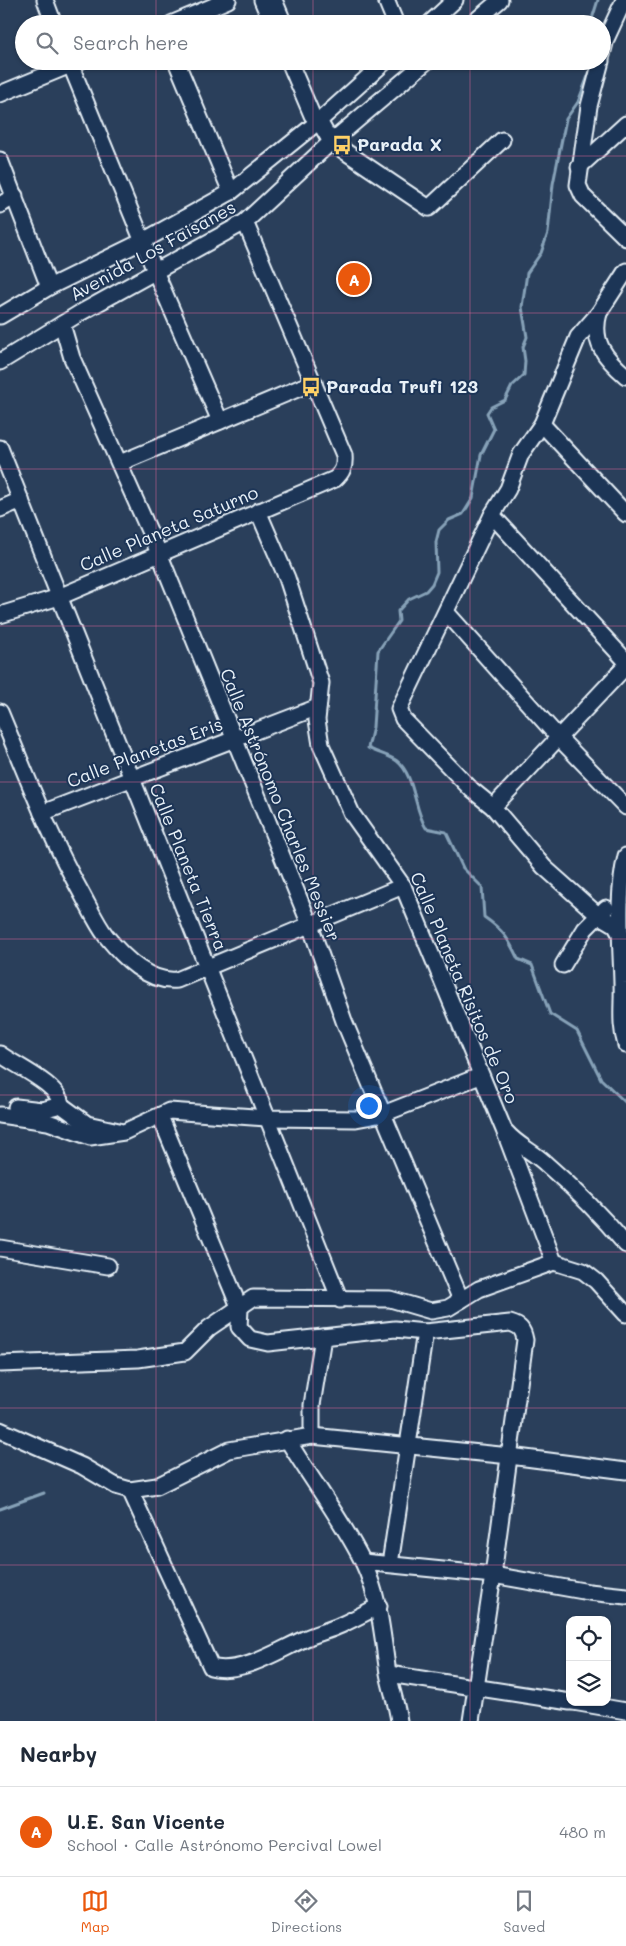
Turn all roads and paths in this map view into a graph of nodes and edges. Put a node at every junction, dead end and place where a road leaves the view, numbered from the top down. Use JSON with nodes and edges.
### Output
{"nodes":[{"id":1,"x":45,"y":0,"type":"edge"},
{"id":2,"x":228,"y":0,"type":"edge"},
{"id":3,"x":262,"y":0,"type":"edge"},
{"id":4,"x":274,"y":0,"type":"edge"},
{"id":5,"x":386,"y":0,"type":"edge"},
{"id":6,"x":455,"y":0,"type":"edge"},
{"id":7,"x":500,"y":0,"type":"edge"},
{"id":8,"x":624,"y":0,"type":"edge"},
{"id":9,"x":51,"y":15,"type":"edge"},
{"id":10,"x":193,"y":15,"type":"edge"},
{"id":11,"x":268,"y":15,"type":"edge"},
{"id":12,"x":280,"y":15,"type":"edge"},
{"id":13,"x":392,"y":15,"type":"edge"},
{"id":14,"x":439,"y":15,"type":"edge"},
{"id":15,"x":482,"y":15,"type":"edge"},
{"id":16,"x":611,"y":28,"type":"edge"},
{"id":17,"x":56,"y":70,"type":"edge"},
{"id":18,"x":77,"y":70,"type":"edge"},
{"id":19,"x":180,"y":70,"type":"edge"},
{"id":20,"x":292,"y":70,"type":"edge"},
{"id":21,"x":304,"y":70,"type":"edge"},
{"id":22,"x":376,"y":70,"type":"edge"},
{"id":23,"x":416,"y":70,"type":"edge"},
{"id":24,"x":599,"y":70,"type":"edge"},
{"id":25,"x":0,"y":94,"type":"edge"},
{"id":26,"x":319,"y":121,"type":"junction"},
{"id":27,"x":626,"y":124,"type":"edge"},
{"id":28,"x":502,"y":140,"type":"dead end"},
{"id":29,"x":331,"y":142,"type":"junction"},
{"id":30,"x":0,"y":160,"type":"edge"},
{"id":31,"x":579,"y":168,"type":"junction"},
{"id":32,"x":231,"y":192,"type":"junction"},
{"id":33,"x":15,"y":196,"type":"junction"},
{"id":34,"x":0,"y":205,"type":"edge"},
{"id":35,"x":245,"y":222,"type":"junction"},
{"id":36,"x":626,"y":238,"type":"edge"},
{"id":37,"x":143,"y":241,"type":"junction"},
{"id":38,"x":155,"y":271,"type":"junction"},
{"id":39,"x":626,"y":271,"type":"edge"},
{"id":40,"x":49,"y":287,"type":"junction"},
{"id":41,"x":599,"y":313,"type":"junction"},
{"id":42,"x":0,"y":316,"type":"edge"},
{"id":43,"x":62,"y":324,"type":"junction"},
{"id":44,"x":0,"y":362,"type":"edge"},
{"id":45,"x":626,"y":376,"type":"edge"},
{"id":46,"x":314,"y":382,"type":"junction"},
{"id":47,"x":220,"y":421,"type":"junction"},
{"id":48,"x":542,"y":424,"type":"junction"},
{"id":49,"x":0,"y":448,"type":"edge"},
{"id":50,"x":120,"y":463,"type":"junction"},
{"id":51,"x":22,"y":500,"type":"junction"},
{"id":52,"x":0,"y":509,"type":"edge"},
{"id":53,"x":258,"y":512,"type":"junction"},
{"id":54,"x":626,"y":514,"type":"edge"},
{"id":55,"x":492,"y":515,"type":"junction"},
{"id":56,"x":159,"y":553,"type":"junction"},
{"id":57,"x":58,"y":597,"type":"junction"},
{"id":58,"x":447,"y":613,"type":"junction"},
{"id":59,"x":0,"y":616,"type":"edge"},
{"id":60,"x":626,"y":661,"type":"edge"},
{"id":61,"x":626,"y":666,"type":"edge"},
{"id":62,"x":318,"y":707,"type":"junction"},
{"id":63,"x":0,"y":712,"type":"edge"},
{"id":64,"x":559,"y":738,"type":"junction"},
{"id":65,"x":234,"y":739,"type":"junction"},
{"id":66,"x":133,"y":778,"type":"junction"},
{"id":67,"x":493,"y":807,"type":"junction"},
{"id":68,"x":626,"y":807,"type":"edge"},
{"id":69,"x":42,"y":813,"type":"junction"},
{"id":70,"x":626,"y":856,"type":"edge"},
{"id":71,"x":403,"y":886,"type":"junction"},
{"id":72,"x":622,"y":904,"type":"edge"},
{"id":73,"x":598,"y":915,"type":"junction"},
{"id":74,"x":310,"y":925,"type":"junction"},
{"id":75,"x":621,"y":935,"type":"junction"},
{"id":76,"x":563,"y":965,"type":"dead end"},
{"id":77,"x":208,"y":968,"type":"junction"},
{"id":78,"x":626,"y":1044,"type":"edge"},
{"id":79,"x":0,"y":1054,"type":"edge"},
{"id":80,"x":480,"y":1076,"type":"junction"},
{"id":81,"x":0,"y":1105,"type":"edge"},
{"id":82,"x":61,"y":1105,"type":"junction"},
{"id":83,"x":384,"y":1114,"type":"junction"},
{"id":84,"x":0,"y":1115,"type":"edge"},
{"id":85,"x":160,"y":1116,"type":"junction"},
{"id":86,"x":267,"y":1118,"type":"junction"},
{"id":87,"x":504,"y":1130,"type":"junction"},
{"id":88,"x":124,"y":1132,"type":"junction"},
{"id":89,"x":626,"y":1245,"type":"edge"},
{"id":90,"x":0,"y":1248,"type":"edge"},
{"id":91,"x":554,"y":1262,"type":"junction"},
{"id":92,"x":108,"y":1266,"type":"dead end"},
{"id":93,"x":340,"y":1300,"type":"junction"},
{"id":94,"x":461,"y":1300,"type":"junction"},
{"id":95,"x":240,"y":1309,"type":"junction"},
{"id":96,"x":421,"y":1310,"type":"junction"},
{"id":97,"x":626,"y":1314,"type":"edge"},
{"id":98,"x":395,"y":1330,"type":"junction"},
{"id":99,"x":425,"y":1332,"type":"junction"},
{"id":100,"x":323,"y":1337,"type":"junction"},
{"id":101,"x":0,"y":1364,"type":"edge"},
{"id":102,"x":0,"y":1430,"type":"edge"},
{"id":103,"x":312,"y":1436,"type":"junction"},
{"id":104,"x":287,"y":1439,"type":"junction"},
{"id":105,"x":409,"y":1445,"type":"junction"},
{"id":106,"x":510,"y":1456,"type":"junction"},
{"id":107,"x":626,"y":1471,"type":"edge"},
{"id":108,"x":130,"y":1490,"type":"junction"},
{"id":109,"x":363,"y":1562,"type":"junction"},
{"id":110,"x":390,"y":1564,"type":"junction"},
{"id":111,"x":493,"y":1575,"type":"junction"},
{"id":112,"x":626,"y":1596,"type":"edge"},
{"id":113,"x":379,"y":1606,"type":"junction"},
{"id":114,"x":388,"y":1674,"type":"junction"},
{"id":115,"x":476,"y":1687,"type":"junction"},
{"id":116,"x":566,"y":1701,"type":"edge"},
{"id":117,"x":595,"y":1706,"type":"edge"},
{"id":118,"x":626,"y":1711,"type":"edge"},
{"id":119,"x":399,"y":1721,"type":"edge"},
{"id":120,"x":471,"y":1721,"type":"edge"}],
"edges":[{"from":1,"to":9,"type":"street"},
{"from":2,"to":10,"type":"street"},
{"from":3,"to":11,"type":"street"},
{"from":4,"to":12,"type":"street"},
{"from":5,"to":13,"type":"street"},
{"from":6,"to":14,"type":"street"},
{"from":7,"to":15,"type":"street"},
{"from":8,"to":16,"type":"street"},
{"from":17,"to":25,"type":"street"},
{"from":18,"to":37,"type":"street"},
{"from":19,"to":32,"type":"street"},
{"from":20,"to":26,"type":"street"},
{"from":21,"to":26,"type":"street"},
{"from":22,"to":26,"type":"street","name":"Avenida Los Faisanes"},
{"from":23,"to":29,"type":"street","name":"Avenida Los Faisanes"},
{"from":24,"to":31,"type":"street"},
{"from":26,"to":29,"type":"street"},
{"from":26,"to":32,"type":"street","name":"Avenida Los Faisanes"},
{"from":27,"to":31,"type":"street"},
{"from":28,"to":29,"type":"street"},
{"from":29,"to":35,"type":"street","name":"Avenida Los Faisanes"},
{"from":30,"to":33,"type":"street"},
{"from":31,"to":36,"type":"street"},
{"from":32,"to":37,"type":"street","name":"Avenida Los Faisanes"},
{"from":33,"to":34,"type":"street"},
{"from":33,"to":40,"type":"street"},
{"from":35,"to":38,"type":"street","name":"Avenida Los Faisanes"},
{"from":35,"to":46,"type":"street"},
{"from":37,"to":38,"type":"street"},
{"from":37,"to":40,"type":"street","name":"Avenida Los Faisanes"},
{"from":38,"to":43,"type":"street","name":"Avenida Los Faisanes"},
{"from":38,"to":47,"type":"street"},
{"from":39,"to":41,"type":"street"},
{"from":40,"to":42,"type":"street","name":"Avenida Los Faisanes"},
{"from":41,"to":45,"type":"street"},
{"from":41,"to":48,"type":"street"},
{"from":43,"to":44,"type":"street","name":"Avenida Los Faisanes"},
{"from":43,"to":50,"type":"street","name":"Calle Astrónomo Charles Messier"},
{"from":46,"to":47,"type":"street"},
{"from":46,"to":53,"type":"street","name":"Calle Planeta Saturno"},
{"from":47,"to":50,"type":"street"},
{"from":48,"to":54,"type":"street"},
{"from":48,"to":55,"type":"street"},
{"from":49,"to":51,"type":"street","name":"Calle Planeta Tierra"},
{"from":50,"to":56,"type":"street","name":"Calle Astrónomo Charles Messier"},
{"from":51,"to":52,"type":"street"},
{"from":51,"to":57,"type":"street","name":"Calle Planeta Tierra"},
{"from":53,"to":56,"type":"street","name":"Calle Planeta Saturno"},
{"from":53,"to":62,"type":"street","name":"Calle Planeta Risitos de Oro"},
{"from":55,"to":58,"type":"street"},
{"from":55,"to":60,"type":"street"},
{"from":56,"to":57,"type":"street","name":"Calle Planeta Saturno"},
{"from":56,"to":65,"type":"street","name":"Calle Astrónomo Charles Messier"},
{"from":57,"to":59,"type":"street","name":"Calle Planeta Saturno"},
{"from":57,"to":66,"type":"street","name":"Calle Planeta Tierra"},
{"from":58,"to":64,"type":"street"},
{"from":58,"to":67,"type":"street"},
{"from":61,"to":64,"type":"street"},
{"from":62,"to":65,"type":"street","name":"Calle Planetas Eris"},
{"from":62,"to":71,"type":"street","name":"Calle Planeta Risitos de Oro"},
{"from":63,"to":69,"type":"street"},
{"from":64,"to":67,"type":"street"},
{"from":64,"to":68,"type":"street"},
{"from":65,"to":66,"type":"street","name":"Calle Planetas Eris"},
{"from":65,"to":74,"type":"street","name":"Calle Astrónomo Charles Messier"},
{"from":66,"to":69,"type":"street","name":"Calle Planetas Eris"},
{"from":66,"to":77,"type":"street","name":"Calle Planeta Tierra"},
{"from":67,"to":73,"type":"street"},
{"from":69,"to":77,"type":"street"},
{"from":70,"to":72,"type":"street"},
{"from":71,"to":74,"type":"street"},
{"from":71,"to":80,"type":"street","name":"Calle Planeta Risitos de Oro"},
{"from":72,"to":73,"type":"street"},
{"from":72,"to":75,"type":"street"},
{"from":73,"to":75,"type":"street"},
{"from":73,"to":76,"type":"street"},
{"from":74,"to":77,"type":"street"},
{"from":74,"to":83,"type":"street","name":"Calle Astrónomo Charles Messier"},
{"from":75,"to":78,"type":"street"},
{"from":77,"to":86,"type":"street","name":"Calle Planeta Tierra"},
{"from":79,"to":82,"type":"street"},
{"from":80,"to":83,"type":"street"},
{"from":80,"to":87,"type":"street","name":"Calle Planeta Risitos de Oro"},
{"from":81,"to":82,"type":"street"},
{"from":82,"to":88,"type":"street"},
{"from":83,"to":86,"type":"street"},
{"from":83,"to":94,"type":"street","name":"Calle Astrónomo Charles Messier"},
{"from":84,"to":88,"type":"street"},
{"from":85,"to":86,"type":"street"},
{"from":85,"to":88,"type":"street"},
{"from":85,"to":95,"type":"street"},
{"from":86,"to":93,"type":"street","name":"Calle Planeta Tierra"},
{"from":87,"to":89,"type":"street"},
{"from":87,"to":91,"type":"street","name":"Calle Planeta Risitos de Oro"},
{"from":90,"to":92,"type":"street"},
{"from":91,"to":94,"type":"street"},
{"from":91,"to":97,"type":"street"},
{"from":93,"to":95,"type":"street"},
{"from":93,"to":96,"type":"street"},
{"from":94,"to":96,"type":"street"},
{"from":95,"to":100,"type":"street"},
{"from":95,"to":101,"type":"street"},
{"from":96,"to":98,"type":"street"},
{"from":98,"to":99,"type":"street"},
{"from":98,"to":100,"type":"street"},
{"from":99,"to":105,"type":"street"},
{"from":99,"to":106,"type":"street"},
{"from":100,"to":103,"type":"street"},
{"from":102,"to":108,"type":"street"},
{"from":103,"to":104,"type":"street"},
{"from":103,"to":105,"type":"street"},
{"from":104,"to":108,"type":"street"},
{"from":104,"to":109,"type":"street"},
{"from":105,"to":106,"type":"street"},
{"from":105,"to":110,"type":"street"},
{"from":106,"to":107,"type":"street"},
{"from":106,"to":111,"type":"street"},
{"from":108,"to":113,"type":"street"},
{"from":109,"to":110,"type":"street"},
{"from":109,"to":113,"type":"street"},
{"from":110,"to":111,"type":"street"},
{"from":111,"to":112,"type":"street"},
{"from":111,"to":115,"type":"street"},
{"from":113,"to":114,"type":"street"},
{"from":114,"to":115,"type":"street"},
{"from":114,"to":119,"type":"street"},
{"from":115,"to":116,"type":"street"},
{"from":115,"to":120,"type":"street"},
{"from":117,"to":118,"type":"street"}]}
